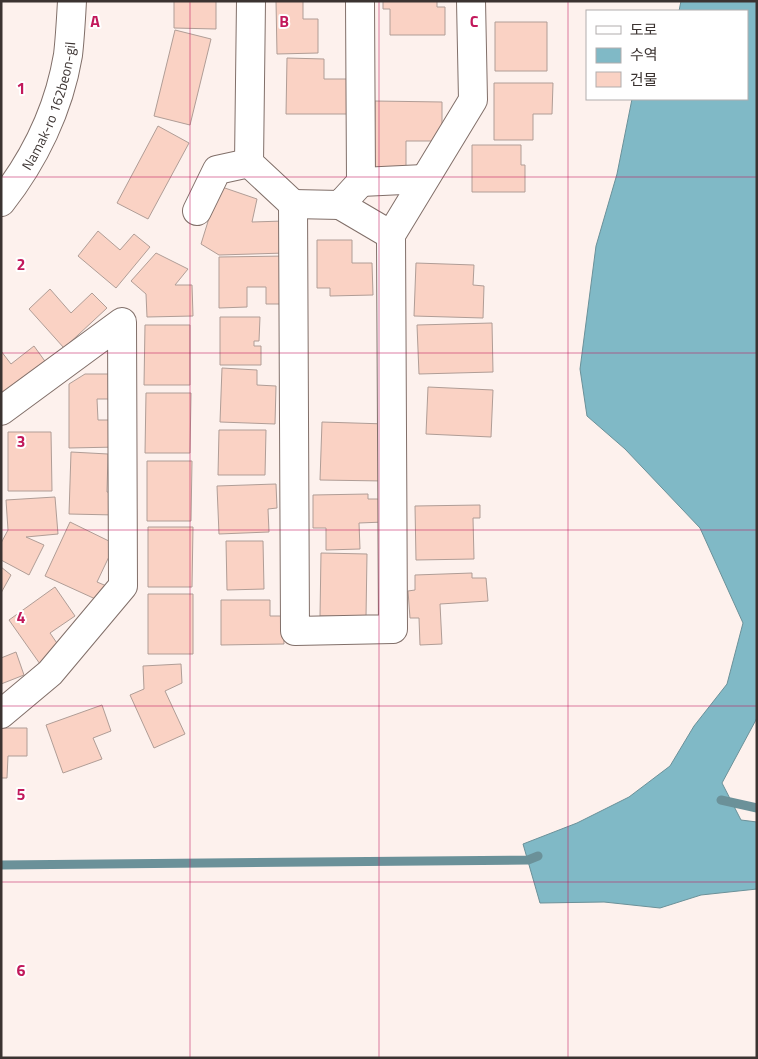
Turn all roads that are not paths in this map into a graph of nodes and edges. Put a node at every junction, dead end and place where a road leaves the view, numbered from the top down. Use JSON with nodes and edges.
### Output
{"nodes":[{"id":1,"x":72,"y":1,"type":"edge"},
{"id":2,"x":251,"y":1,"type":"edge"},
{"id":3,"x":360,"y":1,"type":"edge"},
{"id":4,"x":472,"y":1,"type":"edge"},
{"id":5,"x":249,"y":163,"type":"junction"},
{"id":6,"x":424,"y":179,"type":"junction"},
{"id":7,"x":361,"y":182,"type":"junction"},
{"id":8,"x":1,"y":202,"type":"edge"},
{"id":9,"x":293,"y":204,"type":"junction"},
{"id":10,"x":340,"y":205,"type":"junction"},
{"id":11,"x":197,"y":211,"type":"dead end"},
{"id":12,"x":391,"y":236,"type":"junction"},
{"id":13,"x":1,"y":411,"type":"edge"},
{"id":14,"x":1,"y":714,"type":"edge"}],
"edges":[{"from":1,"to":8,"type":"street","name":"Namak-ro 162beon-gil"},
{"from":2,"to":5,"type":"street"},
{"from":3,"to":7,"type":"street"},
{"from":4,"to":6,"type":"street"},
{"from":5,"to":9,"type":"street"},
{"from":5,"to":11,"type":"street"},
{"from":6,"to":7,"type":"street"},
{"from":6,"to":12,"type":"street"},
{"from":7,"to":10,"type":"street"},
{"from":9,"to":10,"type":"street"},
{"from":9,"to":12,"type":"street"},
{"from":10,"to":12,"type":"street"},
{"from":13,"to":14,"type":"street"}]}
